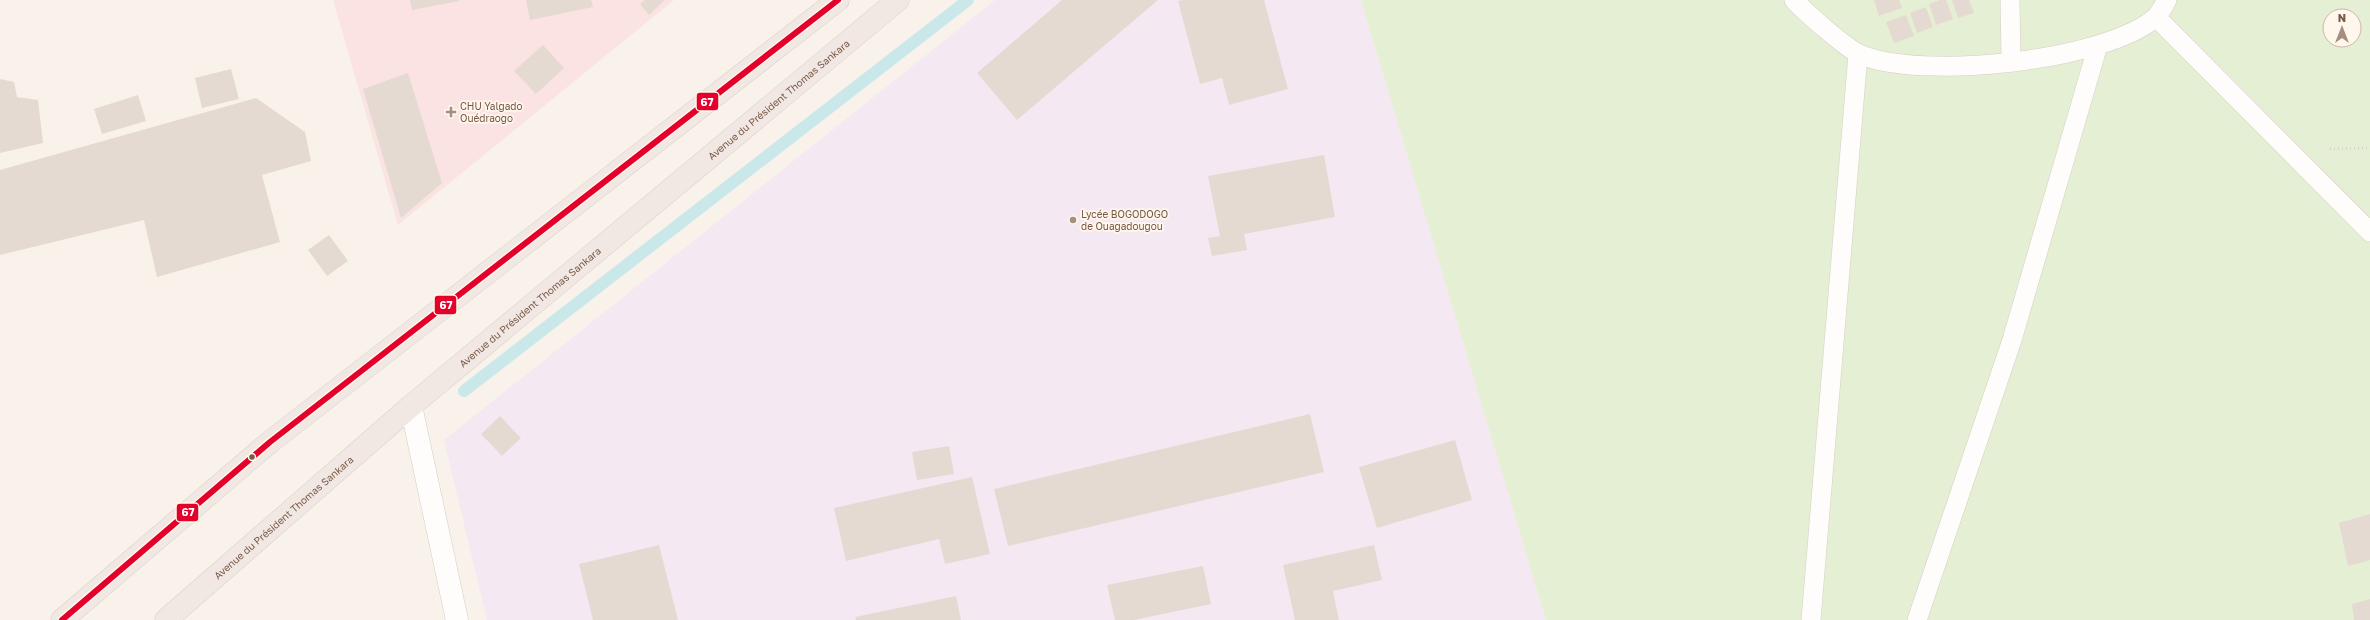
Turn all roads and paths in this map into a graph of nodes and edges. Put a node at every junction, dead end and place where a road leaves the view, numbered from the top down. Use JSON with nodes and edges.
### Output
{"nodes":[{"id":1,"x":838,"y":0,"type":"edge"},
{"id":2,"x":898,"y":0,"type":"edge"},
{"id":3,"x":1794,"y":0,"type":"edge"},
{"id":4,"x":2010,"y":0,"type":"edge"},
{"id":5,"x":2167,"y":0,"type":"edge"},
{"id":6,"x":2156,"y":17,"type":"junction"},
{"id":7,"x":2098,"y":45,"type":"junction"},
{"id":8,"x":1858,"y":54,"type":"junction"},
{"id":9,"x":2011,"y":61,"type":"junction"},
{"id":10,"x":2370,"y":232,"type":"edge"},
{"id":11,"x":411,"y":406,"type":"junction"},
{"id":12,"x":62,"y":620,"type":"edge"},
{"id":13,"x":166,"y":620,"type":"edge"},
{"id":14,"x":457,"y":620,"type":"edge"},
{"id":15,"x":1811,"y":620,"type":"edge"},
{"id":16,"x":1917,"y":620,"type":"edge"}],
"edges":[{"from":1,"to":12,"type":"highway"},
{"from":2,"to":11,"type":"highway","name":"Avenue du Président Thomas Sankara"},
{"from":3,"to":8,"type":"lane"},
{"from":4,"to":9,"type":"lane"},
{"from":5,"to":6,"type":"lane"},
{"from":6,"to":7,"type":"lane"},
{"from":6,"to":10,"type":"lane"},
{"from":7,"to":9,"type":"lane"},
{"from":7,"to":16,"type":"lane"},
{"from":8,"to":9,"type":"lane"},
{"from":8,"to":15,"type":"lane"},
{"from":11,"to":13,"type":"highway","name":"Avenue du Président Thomas Sankara"},
{"from":11,"to":14,"type":"street"}]}
